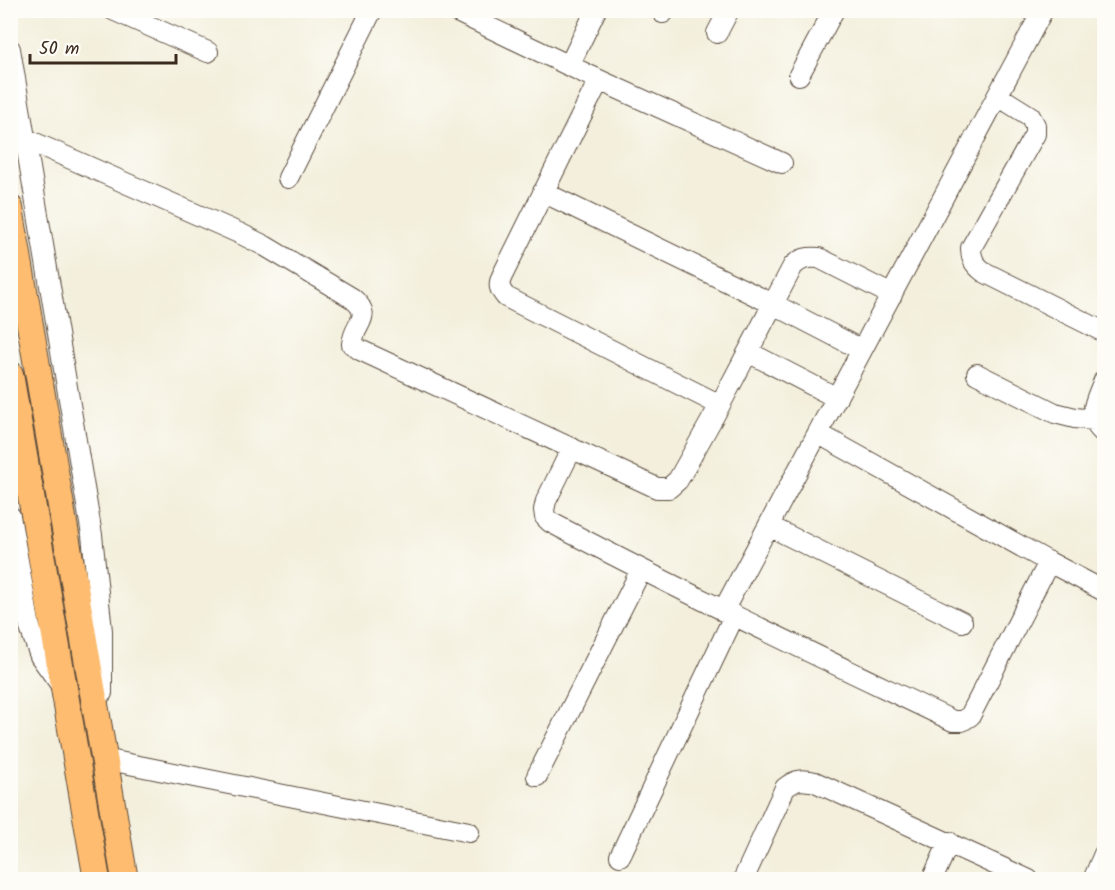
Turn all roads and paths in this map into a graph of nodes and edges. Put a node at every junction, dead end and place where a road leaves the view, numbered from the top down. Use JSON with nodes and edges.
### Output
{"nodes":[{"id":1,"x":112,"y":10,"type":"edge"},
{"id":2,"x":372,"y":10,"type":"edge"},
{"id":3,"x":453,"y":10,"type":"edge"},
{"id":4,"x":596,"y":10,"type":"edge"},
{"id":5,"x":729,"y":10,"type":"edge"},
{"id":6,"x":834,"y":10,"type":"edge"},
{"id":7,"x":1043,"y":10,"type":"edge"},
{"id":8,"x":717,"y":33,"type":"dead end"},
{"id":9,"x":10,"y":49,"type":"edge"},
{"id":10,"x":208,"y":52,"type":"dead end"},
{"id":11,"x":569,"y":66,"type":"junction"},
{"id":12,"x":799,"y":75,"type":"dead end"},
{"id":13,"x":599,"y":80,"type":"junction"},
{"id":14,"x":998,"y":96,"type":"junction"},
{"id":15,"x":18,"y":140,"type":"edge"},
{"id":16,"x":782,"y":163,"type":"dead end"},
{"id":17,"x":288,"y":178,"type":"dead end"},
{"id":18,"x":543,"y":192,"type":"junction"},
{"id":19,"x":10,"y":208,"type":"edge"},
{"id":20,"x":892,"y":295,"type":"junction"},
{"id":21,"x":773,"y":304,"type":"junction"},
{"id":22,"x":1104,"y":332,"type":"edge"},
{"id":23,"x":862,"y":350,"type":"junction"},
{"id":24,"x":748,"y":352,"type":"junction"},
{"id":25,"x":10,"y":374,"type":"edge"},
{"id":26,"x":977,"y":374,"type":"dead end"},
{"id":27,"x":1104,"y":380,"type":"edge"},
{"id":28,"x":837,"y":398,"type":"junction"},
{"id":29,"x":720,"y":405,"type":"junction"},
{"id":30,"x":1099,"y":427,"type":"edge"},
{"id":31,"x":819,"y":434,"type":"junction"},
{"id":32,"x":572,"y":448,"type":"junction"},
{"id":33,"x":11,"y":516,"type":"edge"},
{"id":34,"x":769,"y":526,"type":"junction"},
{"id":35,"x":1048,"y":562,"type":"junction"},
{"id":36,"x":641,"y":570,"type":"junction"},
{"id":37,"x":1104,"y":591,"type":"edge"},
{"id":38,"x":729,"y":614,"type":"junction"},
{"id":39,"x":962,"y":622,"type":"dead end"},
{"id":40,"x":64,"y":690,"type":"junction"},
{"id":41,"x":103,"y":750,"type":"junction"},
{"id":42,"x":537,"y":776,"type":"dead end"},
{"id":43,"x":469,"y":832,"type":"dead end"},
{"id":44,"x":949,"y":842,"type":"junction"},
{"id":45,"x":1104,"y":854,"type":"edge"},
{"id":46,"x":620,"y":856,"type":"dead end"},
{"id":47,"x":97,"y":879,"type":"edge"},
{"id":48,"x":125,"y":879,"type":"edge"},
{"id":49,"x":743,"y":879,"type":"edge"},
{"id":50,"x":932,"y":879,"type":"edge"},
{"id":51,"x":1029,"y":879,"type":"edge"},
{"id":52,"x":1093,"y":879,"type":"edge"}],
"edges":[{"from":1,"to":10,"type":"street"},
{"from":2,"to":17,"type":"street"},
{"from":3,"to":11,"type":"street"},
{"from":4,"to":11,"type":"street"},
{"from":5,"to":8,"type":"street"},
{"from":6,"to":12,"type":"street"},
{"from":7,"to":14,"type":"street"},
{"from":9,"to":15,"type":"street"},
{"from":11,"to":13,"type":"street"},
{"from":13,"to":16,"type":"street"},
{"from":13,"to":18,"type":"street"},
{"from":14,"to":20,"type":"street"},
{"from":14,"to":22,"type":"street"},
{"from":15,"to":32,"type":"street"},
{"from":15,"to":41,"type":"street"},
{"from":18,"to":21,"type":"street"},
{"from":18,"to":29,"type":"street"},
{"from":19,"to":41,"type":"main road"},
{"from":20,"to":21,"type":"street"},
{"from":20,"to":23,"type":"street"},
{"from":21,"to":23,"type":"street"},
{"from":21,"to":24,"type":"street"},
{"from":23,"to":28,"type":"street"},
{"from":24,"to":28,"type":"street"},
{"from":24,"to":29,"type":"street"},
{"from":25,"to":40,"type":"main road"},
{"from":26,"to":30,"type":"street"},
{"from":27,"to":30,"type":"street"},
{"from":28,"to":31,"type":"street"},
{"from":29,"to":32,"type":"street"},
{"from":31,"to":34,"type":"street"},
{"from":31,"to":35,"type":"street"},
{"from":32,"to":36,"type":"street"},
{"from":33,"to":40,"type":"street"},
{"from":34,"to":38,"type":"street"},
{"from":34,"to":39,"type":"street"},
{"from":35,"to":37,"type":"street"},
{"from":35,"to":38,"type":"street"},
{"from":36,"to":38,"type":"street"},
{"from":36,"to":42,"type":"street"},
{"from":38,"to":46,"type":"street"},
{"from":40,"to":47,"type":"main road"},
{"from":41,"to":43,"type":"street"},
{"from":41,"to":48,"type":"main road"},
{"from":44,"to":49,"type":"street"},
{"from":44,"to":50,"type":"street"},
{"from":44,"to":51,"type":"street"},
{"from":45,"to":52,"type":"street"}]}
